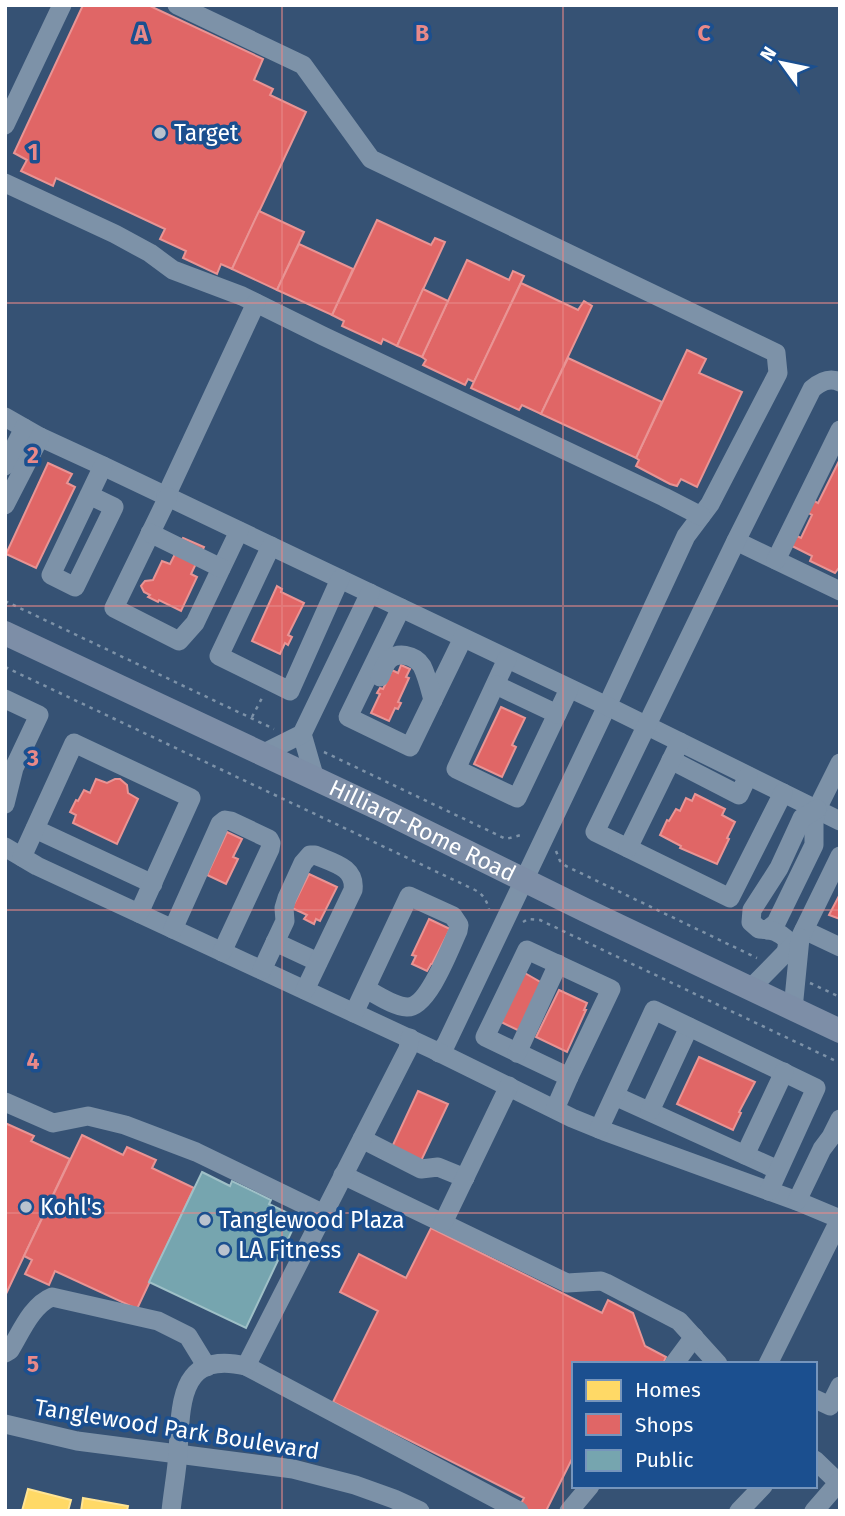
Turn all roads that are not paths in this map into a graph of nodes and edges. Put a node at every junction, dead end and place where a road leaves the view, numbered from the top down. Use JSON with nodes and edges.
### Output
{"nodes":[{"id":1,"x":61,"y":5,"type":"edge"},
{"id":2,"x":177,"y":5,"type":"edge"},
{"id":3,"x":5,"y":125,"type":"edge"},
{"id":4,"x":5,"y":183,"type":"edge"},
{"id":5,"x":256,"y":303,"type":"junction"},
{"id":6,"x":840,"y":382,"type":"edge"},
{"id":7,"x":5,"y":417,"type":"edge"},
{"id":8,"x":840,"y":430,"type":"edge"},
{"id":9,"x":21,"y":438,"type":"edge"},
{"id":10,"x":5,"y":466,"type":"edge"},
{"id":11,"x":103,"y":466,"type":"junction"},
{"id":12,"x":89,"y":495,"type":"dead end"},
{"id":13,"x":167,"y":496,"type":"junction"},
{"id":14,"x":5,"y":505,"type":"edge"},
{"id":15,"x":701,"y":516,"type":"junction"},
{"id":16,"x":239,"y":531,"type":"junction"},
{"id":17,"x":150,"y":533,"type":"junction"},
{"id":18,"x":736,"y":541,"type":"junction"},
{"id":19,"x":271,"y":546,"type":"junction"},
{"id":20,"x":776,"y":560,"type":"junction"},
{"id":21,"x":221,"y":568,"type":"junction"},
{"id":22,"x":340,"y":579,"type":"junction"},
{"id":23,"x":840,"y":591,"type":"edge"},
{"id":24,"x":370,"y":593,"type":"junction"},
{"id":25,"x":401,"y":608,"type":"junction"},
{"id":26,"x":5,"y":634,"type":"edge"},
{"id":27,"x":463,"y":638,"type":"junction"},
{"id":28,"x":507,"y":659,"type":"junction"},
{"id":29,"x":496,"y":685,"type":"junction"},
{"id":30,"x":569,"y":689,"type":"junction"},
{"id":31,"x":5,"y":699,"type":"edge"},
{"id":32,"x":357,"y":699,"type":"junction"},
{"id":33,"x":433,"y":700,"type":"junction"},
{"id":34,"x":607,"y":706,"type":"junction"},
{"id":35,"x":557,"y":714,"type":"junction"},
{"id":36,"x":647,"y":726,"type":"junction"},
{"id":37,"x":302,"y":734,"type":"junction"},
{"id":38,"x":680,"y":742,"type":"junction"},
{"id":39,"x":262,"y":754,"type":"junction"},
{"id":40,"x":671,"y":760,"type":"junction"},
{"id":41,"x":840,"y":762,"type":"edge"},
{"id":42,"x":748,"y":776,"type":"junction"},
{"id":43,"x":314,"y":779,"type":"junction"},
{"id":44,"x":783,"y":793,"type":"junction"},
{"id":45,"x":6,"y":803,"type":"edge"},
{"id":46,"x":828,"y":815,"type":"edge"},
{"id":47,"x":35,"y":829,"type":"junction"},
{"id":48,"x":628,"y":848,"type":"junction"},
{"id":49,"x":13,"y":852,"type":"edge"},
{"id":50,"x":840,"y":856,"type":"edge"},
{"id":51,"x":524,"y":880,"type":"junction"},
{"id":52,"x":153,"y":884,"type":"junction"},
{"id":53,"x":139,"y":913,"type":"junction"},
{"id":54,"x":173,"y":929,"type":"junction"},
{"id":55,"x":772,"y":931,"type":"junction"},
{"id":56,"x":802,"y":934,"type":"junction"},
{"id":57,"x":275,"y":942,"type":"junction"},
{"id":58,"x":840,"y":947,"type":"edge"},
{"id":59,"x":222,"y":951,"type":"junction"},
{"id":60,"x":781,"y":960,"type":"junction"},
{"id":61,"x":318,"y":962,"type":"junction"},
{"id":62,"x":558,"y":964,"type":"junction"},
{"id":63,"x":262,"y":970,"type":"junction"},
{"id":64,"x":751,"y":988,"type":"junction"},
{"id":65,"x":366,"y":989,"type":"junction"},
{"id":66,"x":305,"y":990,"type":"junction"},
{"id":67,"x":793,"y":1009,"type":"junction"},
{"id":68,"x":354,"y":1013,"type":"junction"},
{"id":69,"x":689,"y":1027,"type":"junction"},
{"id":70,"x":840,"y":1031,"type":"edge"},
{"id":71,"x":410,"y":1038,"type":"junction"},
{"id":72,"x":485,"y":1038,"type":"junction"},
{"id":73,"x":439,"y":1053,"type":"junction"},
{"id":74,"x":517,"y":1053,"type":"junction"},
{"id":75,"x":470,"y":1068,"type":"junction"},
{"id":76,"x":784,"y":1072,"type":"junction"},
{"id":77,"x":569,"y":1077,"type":"junction"},
{"id":78,"x":509,"y":1086,"type":"junction"},
{"id":79,"x":615,"y":1096,"type":"junction"},
{"id":80,"x":5,"y":1102,"type":"edge"},
{"id":81,"x":555,"y":1109,"type":"junction"},
{"id":82,"x":650,"y":1111,"type":"junction"},
{"id":83,"x":840,"y":1119,"type":"edge"},
{"id":84,"x":599,"y":1129,"type":"junction"},
{"id":85,"x":362,"y":1139,"type":"junction"},
{"id":86,"x":745,"y":1155,"type":"junction"},
{"id":87,"x":778,"y":1170,"type":"junction"},
{"id":88,"x":344,"y":1175,"type":"junction"},
{"id":89,"x":465,"y":1178,"type":"junction"},
{"id":90,"x":769,"y":1191,"type":"junction"},
{"id":91,"x":797,"y":1201,"type":"junction"},
{"id":92,"x":324,"y":1214,"type":"junction"},
{"id":93,"x":840,"y":1219,"type":"edge"},
{"id":94,"x":443,"y":1223,"type":"junction"},
{"id":95,"x":833,"y":1252,"type":"edge"},
{"id":96,"x":694,"y":1337,"type":"junction"},
{"id":97,"x":5,"y":1353,"type":"edge"},
{"id":98,"x":675,"y":1362,"type":"edge"},
{"id":99,"x":716,"y":1362,"type":"edge"},
{"id":100,"x":769,"y":1362,"type":"edge"},
{"id":101,"x":246,"y":1366,"type":"junction"},
{"id":102,"x":207,"y":1367,"type":"junction"},
{"id":103,"x":840,"y":1386,"type":"edge"},
{"id":104,"x":817,"y":1400,"type":"edge"},
{"id":105,"x":5,"y":1424,"type":"edge"},
{"id":106,"x":178,"y":1454,"type":"junction"},
{"id":107,"x":817,"y":1462,"type":"edge"},
{"id":108,"x":839,"y":1482,"type":"edge"},
{"id":109,"x":588,"y":1488,"type":"edge"},
{"id":110,"x":761,"y":1488,"type":"edge"},
{"id":111,"x":171,"y":1511,"type":"edge"},
{"id":112,"x":420,"y":1511,"type":"edge"},
{"id":113,"x":519,"y":1511,"type":"edge"},
{"id":114,"x":569,"y":1511,"type":"edge"},
{"id":115,"x":740,"y":1511,"type":"edge"},
{"id":116,"x":814,"y":1511,"type":"edge"}],
"edges":[{"from":1,"to":3,"type":"street"},
{"from":2,"to":15,"type":"street"},
{"from":4,"to":5,"type":"street"},
{"from":5,"to":13,"type":"street"},
{"from":5,"to":15,"type":"street"},
{"from":6,"to":18,"type":"street"},
{"from":7,"to":9,"type":"street"},
{"from":8,"to":20,"type":"street"},
{"from":9,"to":10,"type":"street"},
{"from":9,"to":11,"type":"street"},
{"from":9,"to":14,"type":"street"},
{"from":11,"to":12,"type":"street"},
{"from":11,"to":13,"type":"street"},
{"from":13,"to":16,"type":"street"},
{"from":13,"to":17,"type":"street"},
{"from":15,"to":34,"type":"street"},
{"from":16,"to":19,"type":"street"},
{"from":16,"to":21,"type":"street"},
{"from":17,"to":21,"type":"street"},
{"from":17,"to":21,"type":"street"},
{"from":18,"to":20,"type":"street"},
{"from":18,"to":36,"type":"street"},
{"from":19,"to":22,"type":"street"},
{"from":19,"to":22,"type":"street"},
{"from":20,"to":23,"type":"street"},
{"from":22,"to":24,"type":"street"},
{"from":24,"to":25,"type":"street"},
{"from":24,"to":37,"type":"street"},
{"from":25,"to":27,"type":"street"},
{"from":25,"to":32,"type":"street"},
{"from":26,"to":39,"type":"main road","name":"Hilliard-Rome Road"},
{"from":27,"to":28,"type":"street"},
{"from":27,"to":33,"type":"street"},
{"from":28,"to":29,"type":"street"},
{"from":28,"to":30,"type":"street"},
{"from":29,"to":35,"type":"street"},
{"from":29,"to":35,"type":"street"},
{"from":30,"to":34,"type":"street"},
{"from":30,"to":35,"type":"street"},
{"from":31,"to":45,"type":"street"},
{"from":32,"to":33,"type":"street"},
{"from":32,"to":33,"type":"street"},
{"from":34,"to":36,"type":"street"},
{"from":34,"to":51,"type":"street"},
{"from":36,"to":38,"type":"street"},
{"from":36,"to":48,"type":"street"},
{"from":37,"to":39,"type":"street"},
{"from":37,"to":43,"type":"street"},
{"from":38,"to":40,"type":"street"},
{"from":38,"to":42,"type":"street"},
{"from":39,"to":43,"type":"main road","name":"Hilliard-Rome Road"},
{"from":40,"to":42,"type":"street"},
{"from":40,"to":48,"type":"street"},
{"from":41,"to":46,"type":"street"},
{"from":42,"to":44,"type":"street"},
{"from":43,"to":51,"type":"main road","name":"Hilliard-Rome Road"},
{"from":44,"to":46,"type":"street"},
{"from":44,"to":48,"type":"street"},
{"from":46,"to":55,"type":"street"},
{"from":46,"to":55,"type":"street"},
{"from":47,"to":49,"type":"street"},
{"from":47,"to":52,"type":"street"},
{"from":47,"to":52,"type":"street"},
{"from":49,"to":53,"type":"street"},
{"from":50,"to":56,"type":"street"},
{"from":51,"to":64,"type":"main road","name":"Hilliard-Rome Road"},
{"from":51,"to":73,"type":"street"},
{"from":52,"to":53,"type":"street"},
{"from":53,"to":54,"type":"street"},
{"from":54,"to":59,"type":"street"},
{"from":54,"to":59,"type":"street"},
{"from":55,"to":60,"type":"street"},
{"from":56,"to":58,"type":"street"},
{"from":56,"to":60,"type":"street"},
{"from":56,"to":67,"type":"street"},
{"from":57,"to":61,"type":"street"},
{"from":57,"to":61,"type":"street"},
{"from":57,"to":63,"type":"street"},
{"from":59,"to":63,"type":"street"},
{"from":60,"to":64,"type":"street"},
{"from":61,"to":66,"type":"street"},
{"from":62,"to":72,"type":"street"},
{"from":62,"to":74,"type":"street"},
{"from":62,"to":77,"type":"street"},
{"from":63,"to":66,"type":"street"},
{"from":64,"to":67,"type":"main road","name":"Hilliard-Rome Road"},
{"from":65,"to":65,"type":"street"},
{"from":65,"to":68,"type":"street"},
{"from":66,"to":68,"type":"street"},
{"from":67,"to":70,"type":"main road","name":"Hilliard-Rome Road"},
{"from":68,"to":71,"type":"street"},
{"from":69,"to":76,"type":"street"},
{"from":69,"to":79,"type":"street"},
{"from":69,"to":82,"type":"street"},
{"from":71,"to":73,"type":"street"},
{"from":71,"to":85,"type":"street"},
{"from":72,"to":74,"type":"street"},
{"from":72,"to":75,"type":"street"},
{"from":73,"to":75,"type":"street"},
{"from":74,"to":77,"type":"street"},
{"from":75,"to":78,"type":"street"},
{"from":76,"to":86,"type":"street"},
{"from":76,"to":87,"type":"street"},
{"from":77,"to":81,"type":"street"},
{"from":78,"to":81,"type":"street"},
{"from":78,"to":89,"type":"street"},
{"from":79,"to":82,"type":"street"},
{"from":79,"to":84,"type":"street"},
{"from":80,"to":92,"type":"street"},
{"from":81,"to":84,"type":"street"},
{"from":82,"to":86,"type":"street"},
{"from":83,"to":91,"type":"street"},
{"from":84,"to":90,"type":"street"},
{"from":85,"to":88,"type":"street"},
{"from":85,"to":89,"type":"street"},
{"from":86,"to":87,"type":"street"},
{"from":87,"to":90,"type":"street"},
{"from":88,"to":92,"type":"street"},
{"from":88,"to":94,"type":"street"},
{"from":89,"to":94,"type":"street"},
{"from":90,"to":91,"type":"street"},
{"from":91,"to":93,"type":"street"},
{"from":92,"to":101,"type":"street"},
{"from":93,"to":95,"type":"street"},
{"from":94,"to":96,"type":"street"},
{"from":95,"to":100,"type":"street"},
{"from":96,"to":98,"type":"street"},
{"from":96,"to":99,"type":"street"},
{"from":97,"to":102,"type":"street"},
{"from":101,"to":102,"type":"street"},
{"from":101,"to":113,"type":"street"},
{"from":102,"to":106,"type":"street"},
{"from":103,"to":104,"type":"street"},
{"from":105,"to":106,"type":"street","name":"Tanglewood Park Boulevard"},
{"from":106,"to":111,"type":"street"},
{"from":106,"to":112,"type":"street","name":"Tanglewood Park Boulevard"},
{"from":107,"to":108,"type":"street"},
{"from":108,"to":116,"type":"street"},
{"from":109,"to":114,"type":"street"},
{"from":110,"to":115,"type":"street"}]}
